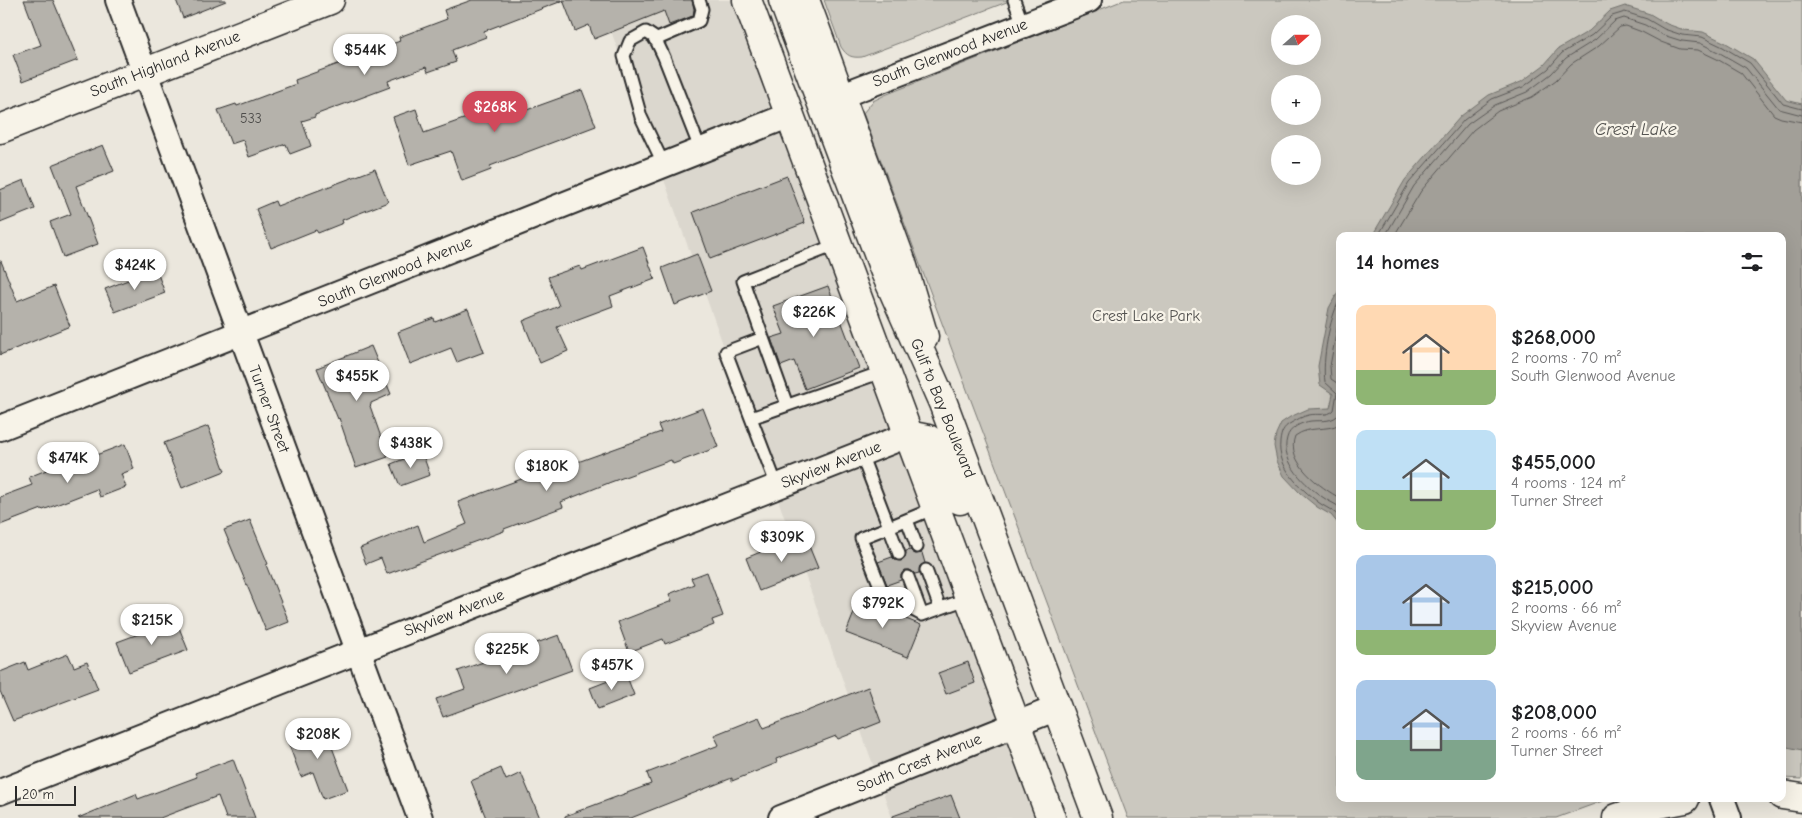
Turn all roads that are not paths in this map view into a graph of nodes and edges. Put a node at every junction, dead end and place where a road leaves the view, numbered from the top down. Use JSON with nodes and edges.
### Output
{"nodes":[{"id":1,"x":118,"y":0,"type":"edge"},
{"id":2,"x":330,"y":0,"type":"edge"},
{"id":3,"x":699,"y":0,"type":"edge"},
{"id":4,"x":747,"y":0,"type":"edge"},
{"id":5,"x":783,"y":0,"type":"edge"},
{"id":6,"x":805,"y":0,"type":"edge"},
{"id":7,"x":1014,"y":0,"type":"edge"},
{"id":8,"x":1089,"y":0,"type":"edge"},
{"id":9,"x":1023,"y":25,"type":"junction"},
{"id":10,"x":655,"y":40,"type":"junction"},
{"id":11,"x":145,"y":72,"type":"junction"},
{"id":12,"x":840,"y":96,"type":"junction"},
{"id":13,"x":790,"y":115,"type":"junction"},
{"id":14,"x":0,"y":129,"type":"edge"},
{"id":15,"x":701,"y":151,"type":"junction"},
{"id":16,"x":664,"y":165,"type":"junction"},
{"id":17,"x":838,"y":244,"type":"junction"},
{"id":18,"x":242,"y":334,"type":"junction"},
{"id":19,"x":763,"y":338,"type":"junction"},
{"id":20,"x":884,"y":371,"type":"junction"},
{"id":21,"x":943,"y":404,"type":"junction"},
{"id":22,"x":787,"y":405,"type":"junction"},
{"id":23,"x":751,"y":418,"type":"junction"},
{"id":24,"x":0,"y":428,"type":"edge"},
{"id":25,"x":908,"y":435,"type":"junction"},
{"id":26,"x":861,"y":454,"type":"junction"},
{"id":27,"x":777,"y":486,"type":"junction"},
{"id":28,"x":935,"y":508,"type":"junction"},
{"id":29,"x":907,"y":520,"type":"junction"},
{"id":30,"x":888,"y":527,"type":"junction"},
{"id":31,"x":993,"y":535,"type":"junction"},
{"id":32,"x":917,"y":547,"type":"dead end"},
{"id":33,"x":899,"y":554,"type":"dead end"},
{"id":34,"x":926,"y":570,"type":"dead end"},
{"id":35,"x":908,"y":577,"type":"dead end"},
{"id":36,"x":969,"y":598,"type":"junction"},
{"id":37,"x":940,"y":608,"type":"junction"},
{"id":38,"x":922,"y":615,"type":"junction"},
{"id":39,"x":358,"y":651,"type":"junction"},
{"id":40,"x":1057,"y":708,"type":"junction"},
{"id":41,"x":1016,"y":724,"type":"junction"},
{"id":42,"x":0,"y":792,"type":"edge"},
{"id":43,"x":1786,"y":796,"type":"edge"},
{"id":44,"x":1802,"y":798,"type":"edge"},
{"id":45,"x":1670,"y":802,"type":"edge"},
{"id":46,"x":1723,"y":802,"type":"edge"},
{"id":47,"x":420,"y":818,"type":"edge"},
{"id":48,"x":781,"y":818,"type":"edge"},
{"id":49,"x":1051,"y":818,"type":"edge"},
{"id":50,"x":1098,"y":818,"type":"edge"},
{"id":51,"x":1617,"y":818,"type":"edge"},
{"id":52,"x":1730,"y":818,"type":"edge"}],
"edges":[{"from":1,"to":11,"type":"street","name":"Turner Street"},
{"from":2,"to":11,"type":"main road","name":"South Highland Avenue"},
{"from":3,"to":10,"type":"lane"},
{"from":4,"to":13,"type":"main road"},
{"from":5,"to":21,"type":"main road","name":"Gulf to Bay Boulevard"},
{"from":6,"to":12,"type":"main road"},
{"from":7,"to":9,"type":"lane"},
{"from":8,"to":9,"type":"street","name":"South Glenwood Avenue"},
{"from":9,"to":12,"type":"street","name":"South Glenwood Avenue"},
{"from":10,"to":15,"type":"lane"},
{"from":10,"to":16,"type":"lane"},
{"from":11,"to":14,"type":"main road","name":"South Highland Avenue"},
{"from":11,"to":18,"type":"street","name":"Turner Street"},
{"from":12,"to":21,"type":"main road"},
{"from":13,"to":15,"type":"street","name":"South Glenwood Avenue"},
{"from":13,"to":17,"type":"main road"},
{"from":15,"to":16,"type":"street","name":"South Glenwood Avenue"},
{"from":16,"to":18,"type":"street","name":"South Glenwood Avenue"},
{"from":17,"to":19,"type":"lane"},
{"from":17,"to":20,"type":"main road"},
{"from":18,"to":24,"type":"street","name":"South Glenwood Avenue"},
{"from":18,"to":39,"type":"street","name":"Turner Street"},
{"from":19,"to":22,"type":"lane"},
{"from":19,"to":23,"type":"lane"},
{"from":20,"to":22,"type":"lane"},
{"from":20,"to":25,"type":"main road"},
{"from":21,"to":31,"type":"main road","name":"Gulf to Bay Boulevard"},
{"from":22,"to":23,"type":"lane"},
{"from":23,"to":27,"type":"lane"},
{"from":25,"to":26,"type":"street","name":"Skyview Avenue"},
{"from":25,"to":28,"type":"main road"},
{"from":25,"to":31,"type":"main road"},
{"from":26,"to":27,"type":"street","name":"Skyview Avenue"},
{"from":26,"to":30,"type":"lane"},
{"from":27,"to":39,"type":"street","name":"Skyview Avenue"},
{"from":28,"to":29,"type":"lane"},
{"from":28,"to":36,"type":"main road"},
{"from":29,"to":30,"type":"lane"},
{"from":29,"to":32,"type":"lane"},
{"from":30,"to":33,"type":"lane"},
{"from":30,"to":38,"type":"lane"},
{"from":31,"to":40,"type":"main road","name":"Gulf to Bay Boulevard"},
{"from":34,"to":37,"type":"lane"},
{"from":35,"to":38,"type":"lane"},
{"from":36,"to":37,"type":"lane"},
{"from":36,"to":41,"type":"main road"},
{"from":37,"to":38,"type":"lane"},
{"from":39,"to":42,"type":"street","name":"Skyview Avenue"},
{"from":39,"to":47,"type":"street","name":"Turner Street"},
{"from":40,"to":41,"type":"street","name":"South Crest Avenue"},
{"from":40,"to":50,"type":"main road","name":"Gulf to Bay Boulevard"},
{"from":41,"to":48,"type":"street","name":"South Crest Avenue"},
{"from":41,"to":49,"type":"main road"},
{"from":43,"to":44,"type":"main road"},
{"from":45,"to":51,"type":"main road"},
{"from":46,"to":52,"type":"street"}]}
